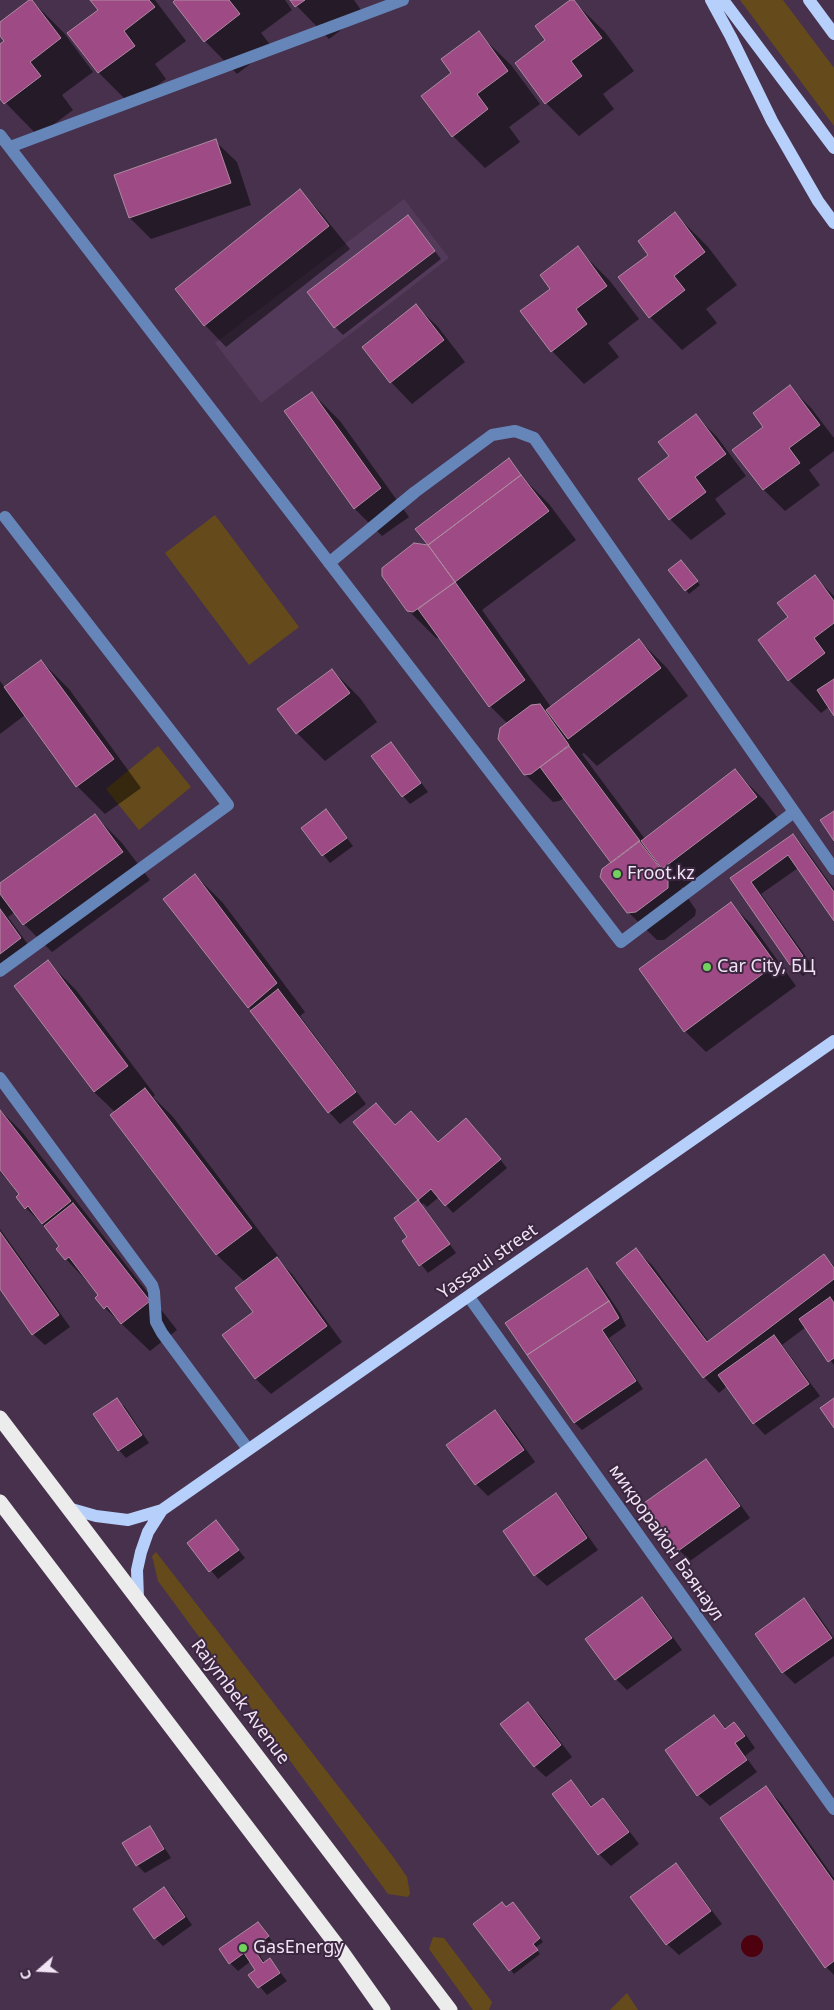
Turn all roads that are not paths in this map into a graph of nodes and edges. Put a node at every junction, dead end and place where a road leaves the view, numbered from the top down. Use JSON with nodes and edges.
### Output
{"nodes":[{"id":1,"x":403,"y":0,"type":"edge"},
{"id":2,"x":711,"y":0,"type":"edge"},
{"id":3,"x":723,"y":0,"type":"edge"},
{"id":4,"x":809,"y":0,"type":"edge"},
{"id":5,"x":834,"y":34,"type":"edge"},
{"id":6,"x":0,"y":135,"type":"edge"},
{"id":7,"x":10,"y":147,"type":"junction"},
{"id":8,"x":834,"y":148,"type":"edge"},
{"id":9,"x":834,"y":223,"type":"edge"},
{"id":10,"x":2,"y":516,"type":"edge"},
{"id":11,"x":329,"y":563,"type":"junction"},
{"id":12,"x":794,"y":812,"type":"junction"},
{"id":13,"x":834,"y":869,"type":"edge"},
{"id":14,"x":0,"y":971,"type":"edge"},
{"id":15,"x":834,"y":1041,"type":"edge"},
{"id":16,"x":0,"y":1078,"type":"edge"},
{"id":17,"x":469,"y":1297,"type":"junction"},
{"id":18,"x":0,"y":1418,"type":"edge"},
{"id":19,"x":248,"y":1449,"type":"junction"},
{"id":20,"x":0,"y":1502,"type":"edge"},
{"id":21,"x":68,"y":1508,"type":"junction"},
{"id":22,"x":162,"y":1510,"type":"junction"},
{"id":23,"x":138,"y":1599,"type":"junction"},
{"id":24,"x":834,"y":1809,"type":"edge"},
{"id":25,"x":383,"y":2010,"type":"edge"},
{"id":26,"x":450,"y":2010,"type":"edge"}],
"edges":[{"from":1,"to":7,"type":"street"},
{"from":2,"to":9,"type":"main road"},
{"from":3,"to":8,"type":"main road"},
{"from":4,"to":5,"type":"main road"},
{"from":6,"to":7,"type":"street"},
{"from":7,"to":11,"type":"street"},
{"from":10,"to":14,"type":"street"},
{"from":11,"to":12,"type":"street"},
{"from":11,"to":12,"type":"street"},
{"from":12,"to":13,"type":"street"},
{"from":15,"to":17,"type":"main road","name":"Yassaui street"},
{"from":16,"to":19,"type":"street"},
{"from":17,"to":19,"type":"main road","name":"Yassaui street"},
{"from":17,"to":24,"type":"street","name":"микрорайон Баянаул"},
{"from":18,"to":21,"type":"highway","name":"Raiymbek Avenue"},
{"from":19,"to":22,"type":"main road","name":"Yassaui street"},
{"from":20,"to":25,"type":"highway"},
{"from":21,"to":22,"type":"main road"},
{"from":21,"to":23,"type":"highway","name":"Raiymbek Avenue"},
{"from":22,"to":23,"type":"main road"},
{"from":23,"to":26,"type":"highway","name":"Raiymbek Avenue"}]}
